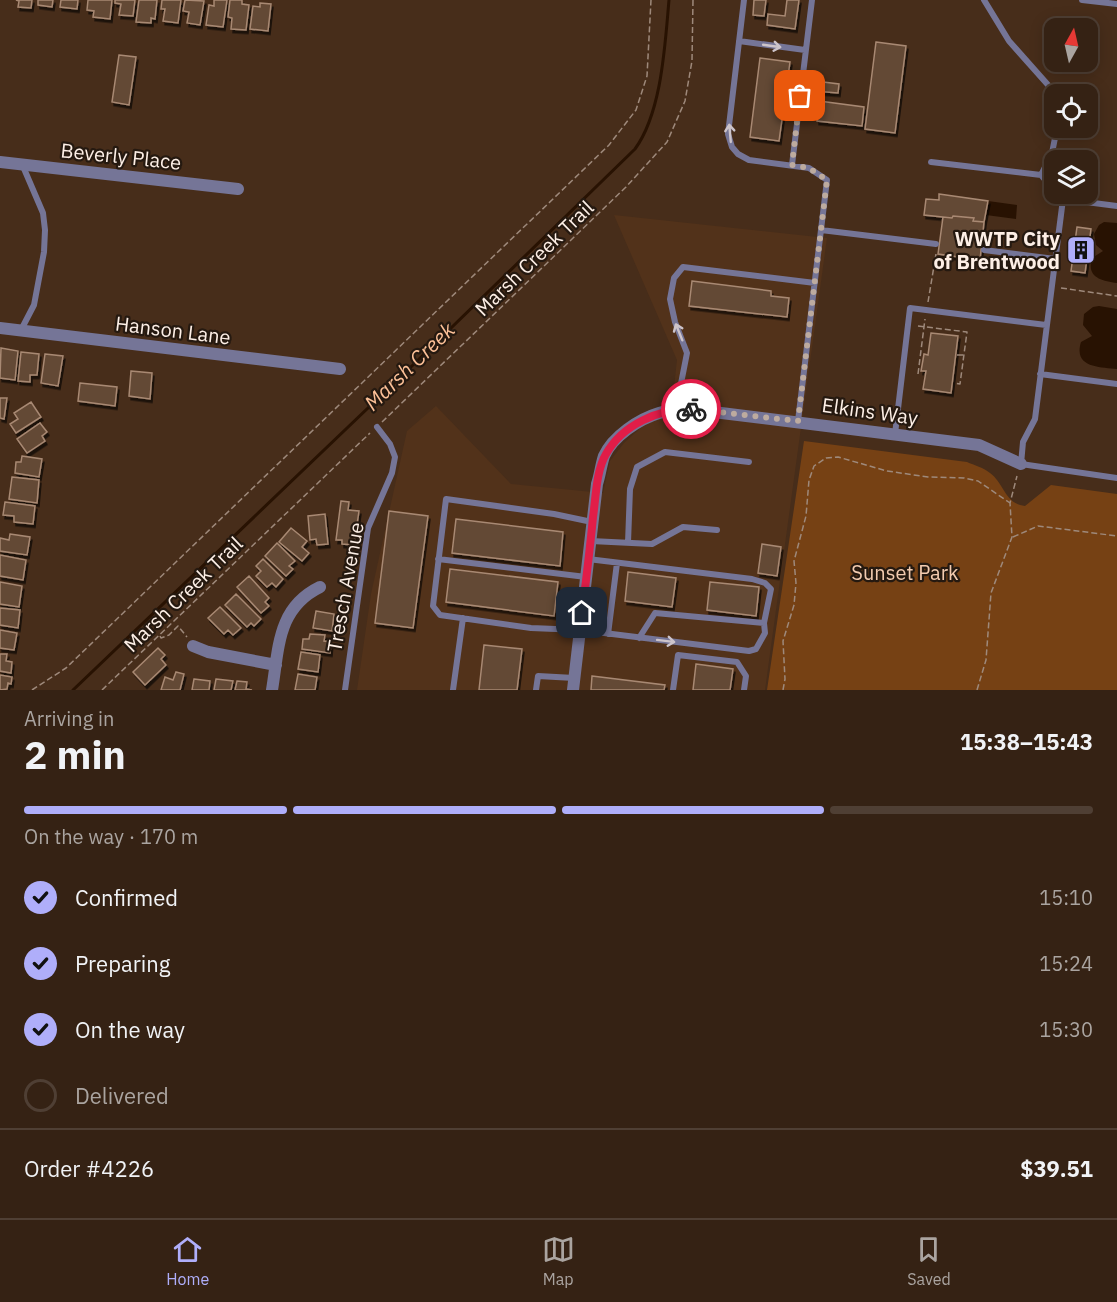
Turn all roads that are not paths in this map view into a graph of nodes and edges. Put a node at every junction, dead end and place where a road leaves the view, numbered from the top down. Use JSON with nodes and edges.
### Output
{"nodes":[{"id":1,"x":744,"y":0,"type":"edge"},
{"id":2,"x":812,"y":0,"type":"edge"},
{"id":3,"x":984,"y":0,"type":"edge"},
{"id":4,"x":1082,"y":0,"type":"edge"},
{"id":5,"x":1117,"y":4,"type":"edge"},
{"id":6,"x":739,"y":41,"type":"junction"},
{"id":7,"x":805,"y":50,"type":"junction"},
{"id":8,"x":1047,"y":84,"type":"edge"},
{"id":9,"x":1055,"y":138,"type":"edge"},
{"id":10,"x":0,"y":162,"type":"edge"},
{"id":11,"x":931,"y":162,"type":"dead end"},
{"id":12,"x":22,"y":164,"type":"junction"},
{"id":13,"x":792,"y":165,"type":"junction"},
{"id":14,"x":1041,"y":175,"type":"junction"},
{"id":15,"x":1044,"y":178,"type":"edge"},
{"id":16,"x":238,"y":189,"type":"dead end"},
{"id":17,"x":1062,"y":204,"type":"edge"},
{"id":18,"x":1098,"y":204,"type":"edge"},
{"id":19,"x":1117,"y":206,"type":"edge"},
{"id":20,"x":821,"y":230,"type":"junction"},
{"id":21,"x":936,"y":244,"type":"dead end"},
{"id":22,"x":984,"y":250,"type":"dead end"},
{"id":23,"x":1055,"y":259,"type":"junction"},
{"id":24,"x":815,"y":283,"type":"junction"},
{"id":25,"x":1046,"y":325,"type":"junction"},
{"id":26,"x":0,"y":328,"type":"edge"},
{"id":27,"x":21,"y":331,"type":"junction"},
{"id":28,"x":340,"y":369,"type":"dead end"},
{"id":29,"x":1040,"y":374,"type":"junction"},
{"id":30,"x":1117,"y":384,"type":"edge"},
{"id":31,"x":676,"y":409,"type":"junction"},
{"id":32,"x":798,"y":421,"type":"junction"},
{"id":33,"x":377,"y":426,"type":"road end"},
{"id":34,"x":895,"y":434,"type":"junction"},
{"id":35,"x":749,"y":462,"type":"dead end"},
{"id":36,"x":1021,"y":464,"type":"junction"},
{"id":37,"x":1117,"y":478,"type":"edge"},
{"id":38,"x":593,"y":522,"type":"junction"},
{"id":39,"x":717,"y":530,"type":"dead end"},
{"id":40,"x":591,"y":541,"type":"junction"},
{"id":41,"x":628,"y":543,"type":"junction"},
{"id":42,"x":438,"y":559,"type":"junction"},
{"id":43,"x":588,"y":559,"type":"junction"},
{"id":44,"x":617,"y":563,"type":"junction"},
{"id":45,"x":586,"y":577,"type":"junction"},
{"id":46,"x":320,"y":587,"type":"dead end"},
{"id":47,"x":463,"y":618,"type":"junction"},
{"id":48,"x":764,"y":623,"type":"junction"},
{"id":49,"x":580,"y":630,"type":"junction"},
{"id":50,"x":608,"y":634,"type":"junction"},
{"id":51,"x":639,"y":638,"type":"junction"},
{"id":52,"x":194,"y":646,"type":"road end"},
{"id":53,"x":276,"y":664,"type":"junction"},
{"id":54,"x":573,"y":684,"type":"edge"},
{"id":55,"x":272,"y":690,"type":"edge"},
{"id":56,"x":345,"y":690,"type":"edge"},
{"id":57,"x":453,"y":690,"type":"edge"},
{"id":58,"x":536,"y":690,"type":"edge"},
{"id":59,"x":673,"y":690,"type":"edge"},
{"id":60,"x":744,"y":690,"type":"edge"}],
"edges":[{"from":1,"to":6,"type":"lane"},
{"from":2,"to":7,"type":"lane"},
{"from":3,"to":8,"type":"lane"},
{"from":4,"to":5,"type":"lane"},
{"from":6,"to":7,"type":"lane","one_way":true},
{"from":13,"to":6,"type":"lane","one_way":true},
{"from":7,"to":13,"type":"lane"},
{"from":9,"to":14,"type":"lane"},
{"from":10,"to":12,"type":"street","name":"Beverly Place"},
{"from":11,"to":14,"type":"lane"},
{"from":12,"to":16,"type":"street","name":"Beverly Place"},
{"from":12,"to":27,"type":"lane"},
{"from":13,"to":20,"type":"lane"},
{"from":14,"to":15,"type":"lane"},
{"from":17,"to":23,"type":"lane"},
{"from":18,"to":19,"type":"lane"},
{"from":20,"to":21,"type":"lane"},
{"from":20,"to":24,"type":"lane"},
{"from":22,"to":23,"type":"lane"},
{"from":23,"to":25,"type":"lane"},
{"from":31,"to":24,"type":"lane","one_way":true},
{"from":24,"to":32,"type":"lane"},
{"from":25,"to":29,"type":"lane"},
{"from":25,"to":34,"type":"lane"},
{"from":26,"to":27,"type":"street","name":"Hanson Lane"},
{"from":27,"to":28,"type":"street","name":"Hanson Lane"},
{"from":29,"to":30,"type":"lane"},
{"from":29,"to":36,"type":"lane"},
{"from":31,"to":32,"type":"street","name":"Elkins Way"},
{"from":31,"to":38,"type":"street","name":"Elkins Way"},
{"from":32,"to":34,"type":"street","name":"Elkins Way"},
{"from":33,"to":56,"type":"lane","name":"Tresch Avenue"},
{"from":34,"to":36,"type":"street","name":"Elkins Way"},
{"from":35,"to":41,"type":"lane"},
{"from":36,"to":37,"type":"lane"},
{"from":38,"to":40,"type":"street","name":"Elkins Way"},
{"from":38,"to":42,"type":"lane"},
{"from":39,"to":41,"type":"lane"},
{"from":40,"to":41,"type":"lane"},
{"from":40,"to":43,"type":"street","name":"Elkins Way"},
{"from":42,"to":45,"type":"lane"},
{"from":42,"to":47,"type":"lane"},
{"from":43,"to":44,"type":"lane"},
{"from":43,"to":45,"type":"street","name":"Elkins Way"},
{"from":44,"to":48,"type":"lane"},
{"from":44,"to":50,"type":"lane"},
{"from":45,"to":49,"type":"street","name":"Elkins Way"},
{"from":46,"to":53,"type":"street"},
{"from":47,"to":49,"type":"lane"},
{"from":47,"to":57,"type":"lane"},
{"from":48,"to":51,"type":"lane"},
{"from":51,"to":48,"type":"lane","one_way":true},
{"from":49,"to":50,"type":"lane"},
{"from":49,"to":54,"type":"street","name":"Elkins Way"},
{"from":50,"to":51,"type":"lane"},
{"from":52,"to":53,"type":"street"},
{"from":53,"to":55,"type":"street"},
{"from":54,"to":58,"type":"lane"},
{"from":59,"to":60,"type":"lane"}]}
